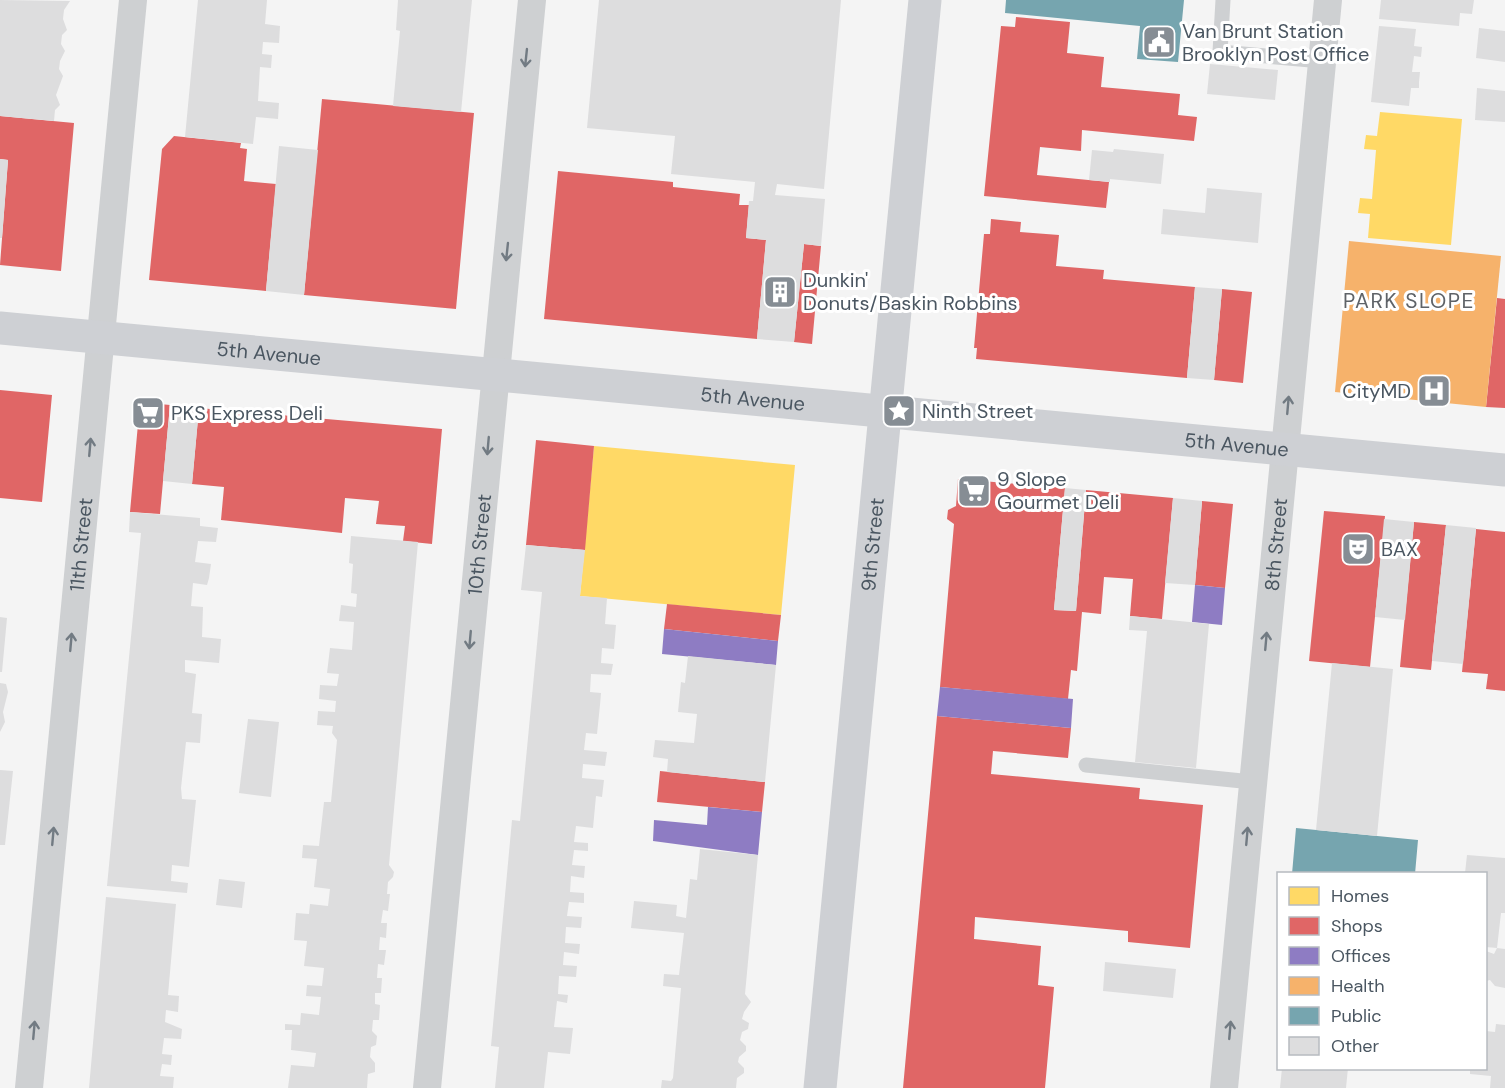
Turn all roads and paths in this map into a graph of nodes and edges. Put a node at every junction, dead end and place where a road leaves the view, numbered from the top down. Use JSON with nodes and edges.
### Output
{"nodes":[{"id":1,"x":133,"y":0,"type":"edge"},
{"id":2,"x":532,"y":0,"type":"edge"},
{"id":3,"x":925,"y":0,"type":"edge"},
{"id":4,"x":1223,"y":0,"type":"edge"},
{"id":5,"x":1328,"y":0,"type":"edge"},
{"id":6,"x":1322,"y":61,"type":"junction"},
{"id":7,"x":0,"y":328,"type":"edge"},
{"id":8,"x":100,"y":338,"type":"junction"},
{"id":9,"x":495,"y":374,"type":"junction"},
{"id":10,"x":885,"y":411,"type":"junction"},
{"id":11,"x":1284,"y":448,"type":"junction"},
{"id":12,"x":1505,"y":470,"type":"edge"},
{"id":13,"x":1086,"y":765,"type":"dead end"},
{"id":14,"x":1252,"y":782,"type":"junction"},
{"id":15,"x":29,"y":1088,"type":"edge"},
{"id":16,"x":427,"y":1088,"type":"edge"},
{"id":17,"x":820,"y":1088,"type":"edge"},
{"id":18,"x":1224,"y":1088,"type":"edge"}],
"edges":[{"from":1,"to":8,"type":"street","name":"11th Street"},
{"from":2,"to":9,"type":"street","name":"10th Street","one_way":true},
{"from":3,"to":10,"type":"street","name":"9th Street"},
{"from":4,"to":6,"type":"lane"},
{"from":5,"to":6,"type":"street","name":"8th Street"},
{"from":11,"to":6,"type":"street","name":"8th Street","one_way":true},
{"from":7,"to":8,"type":"street","name":"5th Avenue"},
{"from":8,"to":9,"type":"street","name":"5th Avenue"},
{"from":15,"to":8,"type":"street","name":"11th Street","one_way":true},
{"from":9,"to":10,"type":"street","name":"5th Avenue"},
{"from":9,"to":16,"type":"street","name":"10th Street","one_way":true},
{"from":10,"to":11,"type":"street","name":"5th Avenue"},
{"from":10,"to":17,"type":"street","name":"9th Street"},
{"from":11,"to":12,"type":"street","name":"5th Avenue"},
{"from":14,"to":11,"type":"street","name":"8th Street","one_way":true},
{"from":13,"to":14,"type":"lane"},
{"from":18,"to":14,"type":"street","name":"8th Street","one_way":true}]}
